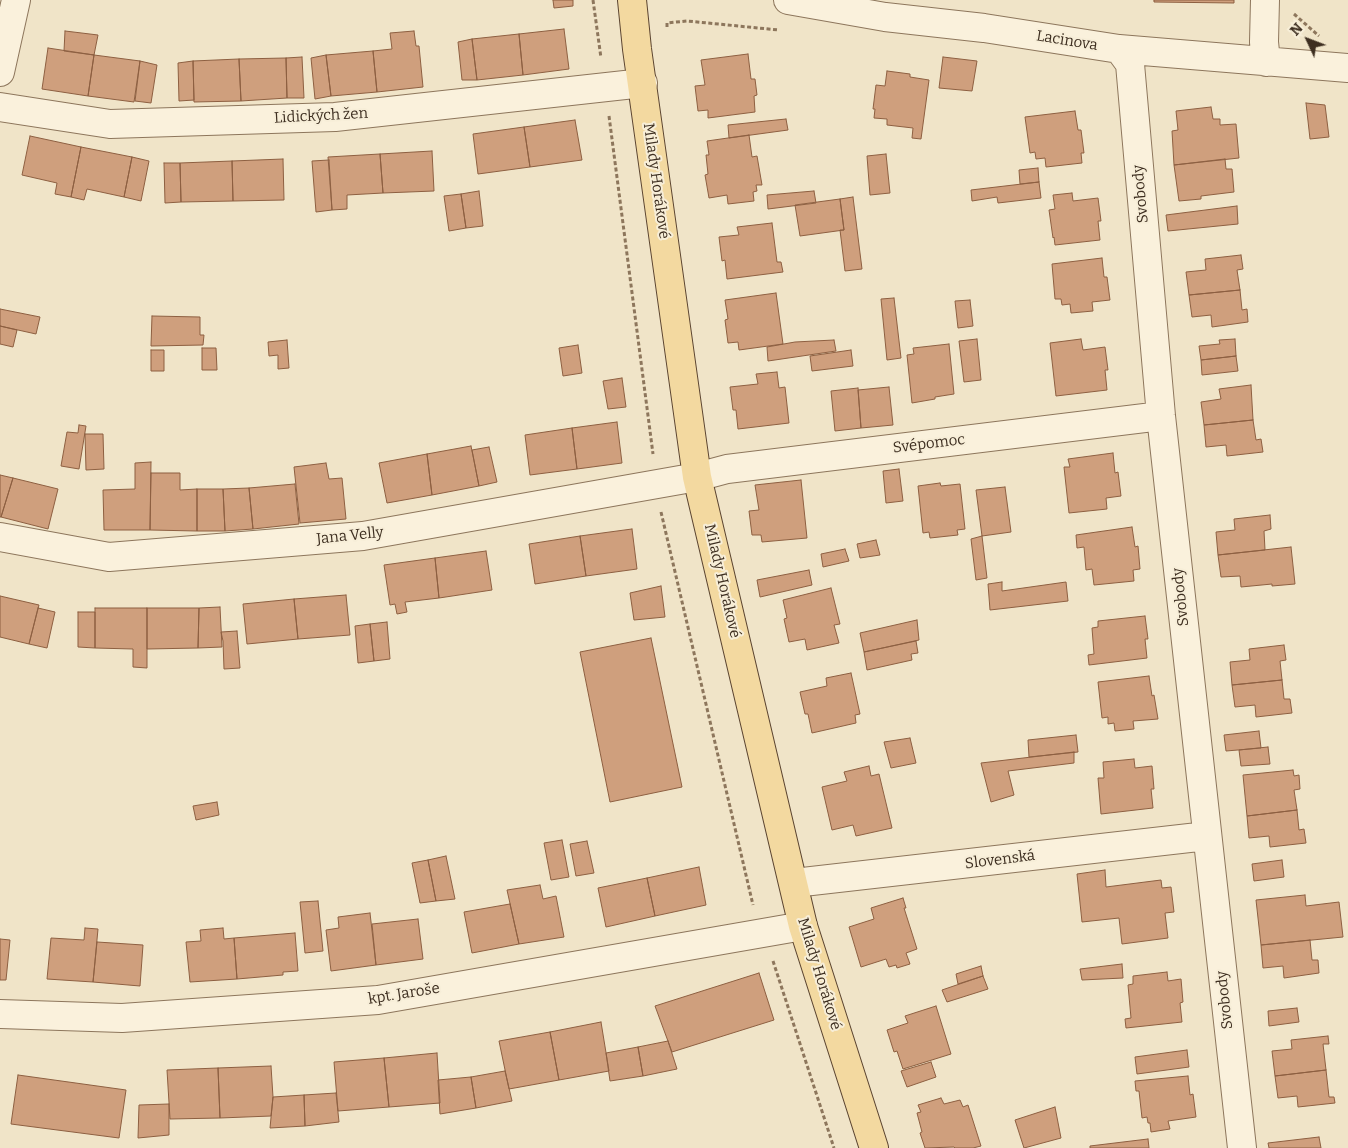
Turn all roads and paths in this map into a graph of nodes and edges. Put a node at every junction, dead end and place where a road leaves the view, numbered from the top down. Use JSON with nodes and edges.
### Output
{"nodes":[{"id":1,"x":16,"y":0,"type":"edge"},
{"id":2,"x":593,"y":0,"type":"edge"},
{"id":3,"x":632,"y":0,"type":"edge"},
{"id":4,"x":788,"y":0,"type":"edge"},
{"id":5,"x":1265,"y":0,"type":"edge"},
{"id":6,"x":886,"y":8,"type":"edge"},
{"id":7,"x":1292,"y":12,"type":"dead end"},
{"id":8,"x":1320,"y":37,"type":"dead end"},
{"id":9,"x":1119,"y":49,"type":"junction"},
{"id":10,"x":1266,"y":62,"type":"junction"},
{"id":11,"x":602,"y":64,"type":"dead end"},
{"id":12,"x":1348,"y":68,"type":"edge"},
{"id":13,"x":0,"y":72,"type":"edge"},
{"id":14,"x":643,"y":83,"type":"junction"},
{"id":15,"x":0,"y":107,"type":"edge"},
{"id":16,"x":608,"y":114,"type":"dead end"},
{"id":17,"x":1161,"y":416,"type":"junction"},
{"id":18,"x":654,"y":454,"type":"dead end"},
{"id":19,"x":697,"y":476,"type":"junction"},
{"id":20,"x":662,"y":519,"type":"dead end"},
{"id":21,"x":0,"y":537,"type":"edge"},
{"id":22,"x":1207,"y":836,"type":"junction"},
{"id":23,"x":794,"y":883,"type":"junction"},
{"id":24,"x":751,"y":898,"type":"dead end"},
{"id":25,"x":803,"y":926,"type":"junction"},
{"id":26,"x":772,"y":957,"type":"dead end"},
{"id":27,"x":0,"y":1014,"type":"edge"},
{"id":28,"x":834,"y":1148,"type":"edge"},
{"id":29,"x":874,"y":1148,"type":"edge"},
{"id":30,"x":1242,"y":1148,"type":"edge"}],
"edges":[{"from":1,"to":13,"type":"street"},
{"from":2,"to":11,"type":"path"},
{"from":3,"to":14,"type":"main road","name":"Milady Horákové"},
{"from":4,"to":6,"type":"street","name":"Lacinova"},
{"from":5,"to":10,"type":"street"},
{"from":6,"to":9,"type":"street","name":"Lacinova"},
{"from":7,"to":8,"type":"path"},
{"from":9,"to":10,"type":"street","name":"Lacinova"},
{"from":9,"to":17,"type":"street","name":"Svobody"},
{"from":10,"to":12,"type":"street","name":"Lacinova"},
{"from":14,"to":15,"type":"street","name":"Lidických žen"},
{"from":14,"to":19,"type":"main road","name":"Milady Horákové"},
{"from":16,"to":18,"type":"path"},
{"from":17,"to":19,"type":"street","name":"Svépomoc"},
{"from":17,"to":22,"type":"street","name":"Svobody"},
{"from":19,"to":21,"type":"street","name":"Jana Velly"},
{"from":19,"to":23,"type":"main road","name":"Milady Horákové"},
{"from":20,"to":24,"type":"path"},
{"from":22,"to":23,"type":"street","name":"Slovenská"},
{"from":22,"to":30,"type":"street","name":"Svobody"},
{"from":23,"to":25,"type":"main road","name":"Milady Horákové"},
{"from":25,"to":27,"type":"street","name":"kpt. Jaroše"},
{"from":25,"to":29,"type":"main road","name":"Milady Horákové"},
{"from":26,"to":28,"type":"path"}]}
